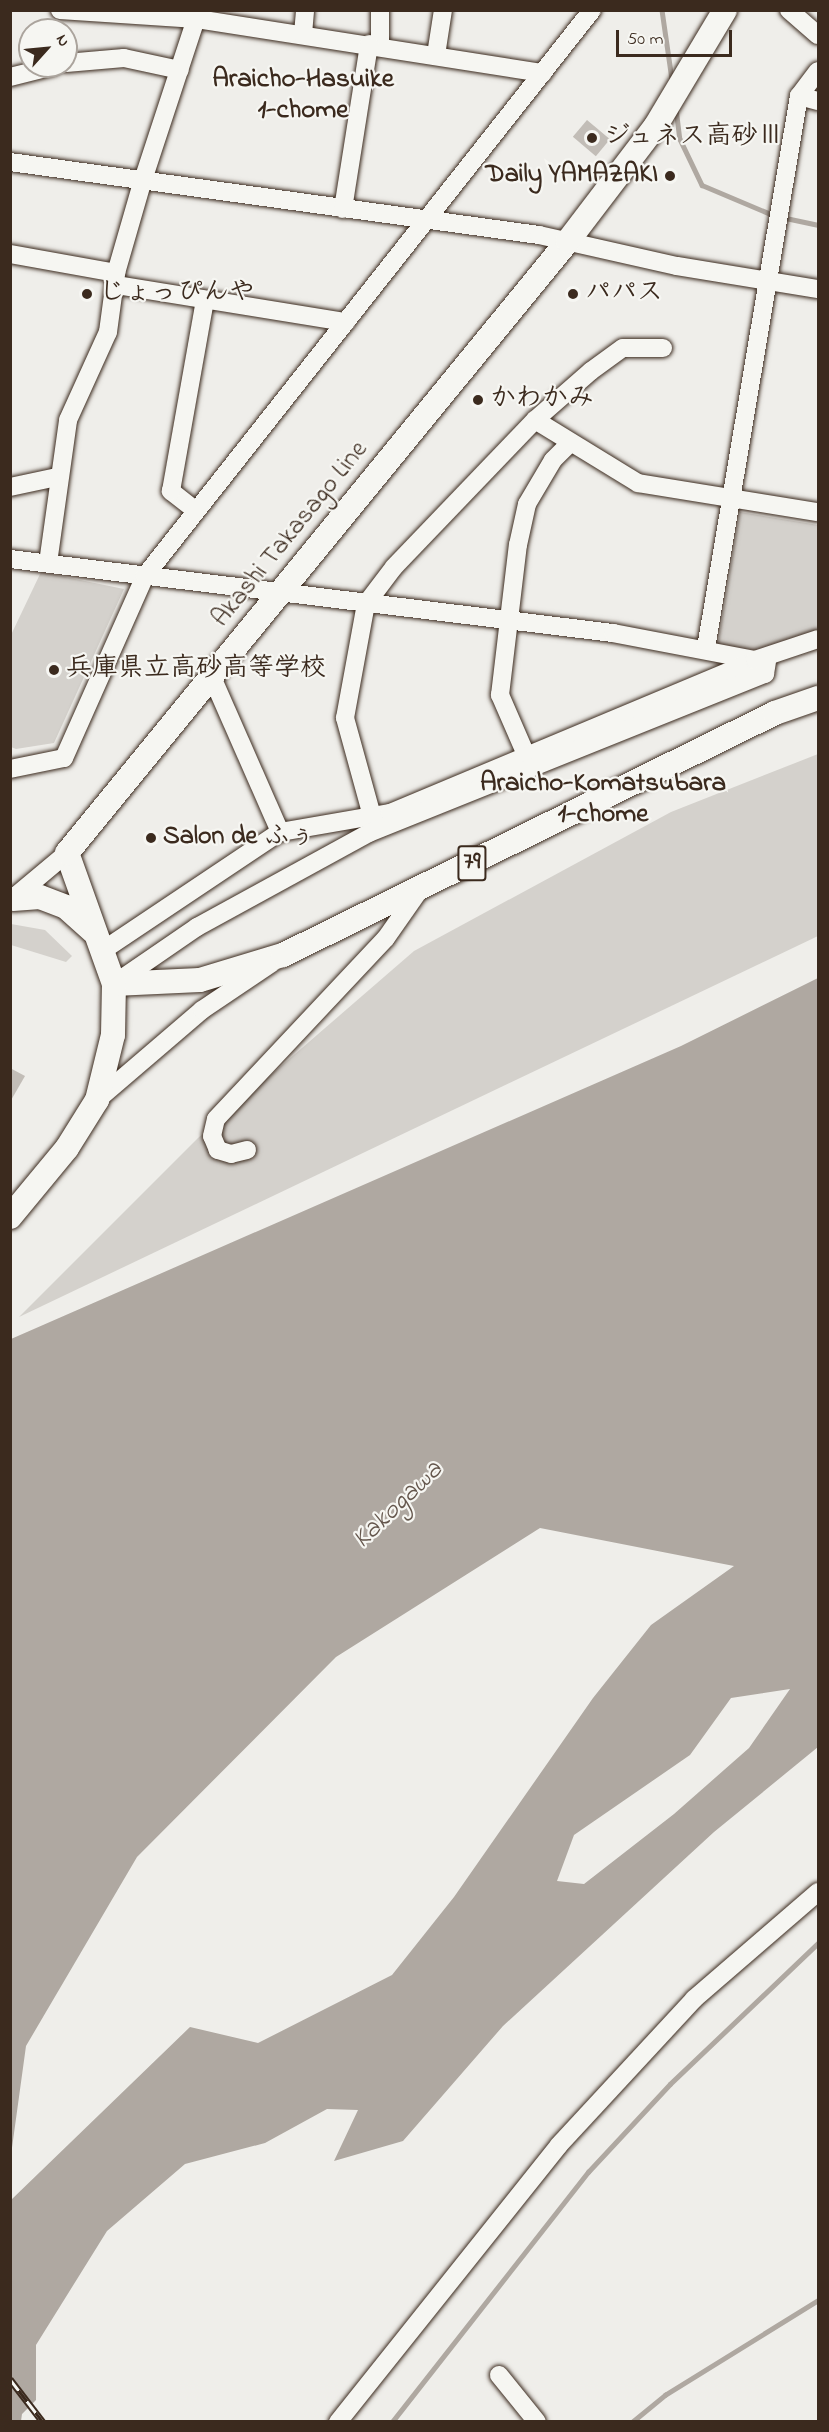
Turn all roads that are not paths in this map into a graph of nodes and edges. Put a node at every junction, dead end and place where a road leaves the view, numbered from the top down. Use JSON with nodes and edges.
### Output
{"nodes":[{"id":1,"x":60,"y":10,"type":"edge"},
{"id":2,"x":305,"y":10,"type":"edge"},
{"id":3,"x":380,"y":10,"type":"edge"},
{"id":4,"x":443,"y":10,"type":"edge"},
{"id":5,"x":592,"y":10,"type":"edge"},
{"id":6,"x":725,"y":10,"type":"edge"},
{"id":7,"x":789,"y":10,"type":"edge"},
{"id":8,"x":198,"y":15,"type":"edge"},
{"id":9,"x":303,"y":34,"type":"junction"},
{"id":10,"x":819,"y":35,"type":"edge"},
{"id":11,"x":375,"y":44,"type":"junction"},
{"id":12,"x":436,"y":55,"type":"junction"},
{"id":13,"x":78,"y":62,"type":"edge"},
{"id":14,"x":180,"y":70,"type":"junction"},
{"id":15,"x":819,"y":71,"type":"edge"},
{"id":16,"x":543,"y":73,"type":"junction"},
{"id":17,"x":799,"y":96,"type":"junction"},
{"id":18,"x":819,"y":101,"type":"edge"},
{"id":19,"x":10,"y":162,"type":"edge"},
{"id":20,"x":142,"y":183,"type":"junction"},
{"id":21,"x":343,"y":209,"type":"junction"},
{"id":22,"x":426,"y":219,"type":"junction"},
{"id":23,"x":568,"y":241,"type":"junction"},
{"id":24,"x":10,"y":254,"type":"edge"},
{"id":25,"x":117,"y":279,"type":"junction"},
{"id":26,"x":766,"y":280,"type":"junction"},
{"id":27,"x":819,"y":289,"type":"edge"},
{"id":28,"x":205,"y":300,"type":"junction"},
{"id":29,"x":346,"y":322,"type":"junction"},
{"id":30,"x":663,"y":348,"type":"dead end"},
{"id":31,"x":535,"y":420,"type":"junction"},
{"id":32,"x":572,"y":442,"type":"junction"},
{"id":33,"x":57,"y":477,"type":"junction"},
{"id":34,"x":10,"y":487,"type":"edge"},
{"id":35,"x":731,"y":498,"type":"junction"},
{"id":36,"x":195,"y":510,"type":"junction"},
{"id":37,"x":819,"y":512,"type":"edge"},
{"id":38,"x":10,"y":558,"type":"edge"},
{"id":39,"x":48,"y":563,"type":"junction"},
{"id":40,"x":145,"y":576,"type":"junction"},
{"id":41,"x":281,"y":592,"type":"junction"},
{"id":42,"x":366,"y":604,"type":"junction"},
{"id":43,"x":510,"y":623,"type":"junction"},
{"id":44,"x":819,"y":639,"type":"edge"},
{"id":45,"x":706,"y":648,"type":"junction"},
{"id":46,"x":761,"y":658,"type":"junction"},
{"id":47,"x":212,"y":677,"type":"junction"},
{"id":48,"x":819,"y":698,"type":"edge"},
{"id":49,"x":527,"y":757,"type":"junction"},
{"id":50,"x":10,"y":770,"type":"edge"},
{"id":51,"x":372,"y":816,"type":"junction"},
{"id":52,"x":280,"y":832,"type":"junction"},
{"id":53,"x":68,"y":853,"type":"junction"},
{"id":54,"x":421,"y":888,"type":"junction"},
{"id":55,"x":12,"y":899,"type":"edge"},
{"id":56,"x":98,"y":942,"type":"junction"},
{"id":57,"x":283,"y":956,"type":"junction"},
{"id":58,"x":114,"y":984,"type":"junction"},
{"id":59,"x":97,"y":1100,"type":"junction"},
{"id":60,"x":247,"y":1150,"type":"dead end"},
{"id":61,"x":10,"y":1216,"type":"edge"},
{"id":62,"x":819,"y":1892,"type":"edge"},
{"id":63,"x":499,"y":2374,"type":"dead end"},
{"id":64,"x":362,"y":2392,"type":"junction"},
{"id":65,"x":322,"y":2421,"type":"edge"},
{"id":66,"x":338,"y":2421,"type":"edge"},
{"id":67,"x":537,"y":2421,"type":"edge"}],
"edges":[{"from":1,"to":8,"type":"street"},
{"from":2,"to":9,"type":"street"},
{"from":3,"to":11,"type":"street"},
{"from":4,"to":12,"type":"street"},
{"from":5,"to":16,"type":"street"},
{"from":6,"to":23,"type":"main road","name":"Akashi Takasago Line"},
{"from":7,"to":10,"type":"street"},
{"from":8,"to":9,"type":"street"},
{"from":8,"to":14,"type":"street"},
{"from":9,"to":11,"type":"street"},
{"from":11,"to":12,"type":"street"},
{"from":11,"to":21,"type":"street"},
{"from":12,"to":16,"type":"street"},
{"from":13,"to":14,"type":"street"},
{"from":14,"to":20,"type":"street"},
{"from":15,"to":17,"type":"street"},
{"from":16,"to":22,"type":"street"},
{"from":17,"to":18,"type":"street"},
{"from":17,"to":26,"type":"street"},
{"from":19,"to":20,"type":"street"},
{"from":20,"to":21,"type":"street"},
{"from":20,"to":25,"type":"street"},
{"from":21,"to":22,"type":"street"},
{"from":22,"to":23,"type":"street"},
{"from":22,"to":29,"type":"street"},
{"from":23,"to":26,"type":"street"},
{"from":23,"to":41,"type":"main road","name":"Akashi Takasago Line"},
{"from":24,"to":25,"type":"street"},
{"from":25,"to":28,"type":"street"},
{"from":25,"to":33,"type":"street"},
{"from":26,"to":27,"type":"street"},
{"from":26,"to":35,"type":"street"},
{"from":28,"to":29,"type":"street"},
{"from":28,"to":36,"type":"street"},
{"from":29,"to":36,"type":"street"},
{"from":30,"to":31,"type":"street"},
{"from":31,"to":32,"type":"street"},
{"from":31,"to":42,"type":"street"},
{"from":32,"to":35,"type":"street"},
{"from":32,"to":43,"type":"street"},
{"from":33,"to":34,"type":"street"},
{"from":33,"to":39,"type":"street"},
{"from":35,"to":37,"type":"street"},
{"from":35,"to":45,"type":"street"},
{"from":36,"to":40,"type":"street"},
{"from":38,"to":39,"type":"street"},
{"from":39,"to":40,"type":"street"},
{"from":40,"to":41,"type":"street"},
{"from":40,"to":50,"type":"street"},
{"from":41,"to":42,"type":"street"},
{"from":41,"to":47,"type":"main road","name":"Akashi Takasago Line"},
{"from":42,"to":43,"type":"street"},
{"from":42,"to":51,"type":"street"},
{"from":43,"to":45,"type":"street"},
{"from":43,"to":49,"type":"street"},
{"from":44,"to":46,"type":"street"},
{"from":45,"to":46,"type":"street"},
{"from":46,"to":49,"type":"street"},
{"from":46,"to":58,"type":"street"},
{"from":47,"to":52,"type":"street"},
{"from":47,"to":53,"type":"main road","name":"Akashi Takasago Line"},
{"from":48,"to":54,"type":"main road","number":"79"},
{"from":49,"to":51,"type":"street"},
{"from":51,"to":52,"type":"street"},
{"from":52,"to":56,"type":"street"},
{"from":53,"to":55,"type":"street"},
{"from":53,"to":56,"type":"main road"},
{"from":54,"to":57,"type":"main road","number":"79"},
{"from":54,"to":60,"type":"street"},
{"from":55,"to":56,"type":"main road"},
{"from":56,"to":58,"type":"main road"},
{"from":57,"to":58,"type":"main road","number":"79"},
{"from":57,"to":59,"type":"street"},
{"from":58,"to":59,"type":"main road"},
{"from":59,"to":61,"type":"main road"},
{"from":62,"to":64,"type":"street"},
{"from":63,"to":67,"type":"street"},
{"from":64,"to":65,"type":"street"},
{"from":64,"to":66,"type":"street"}]}
